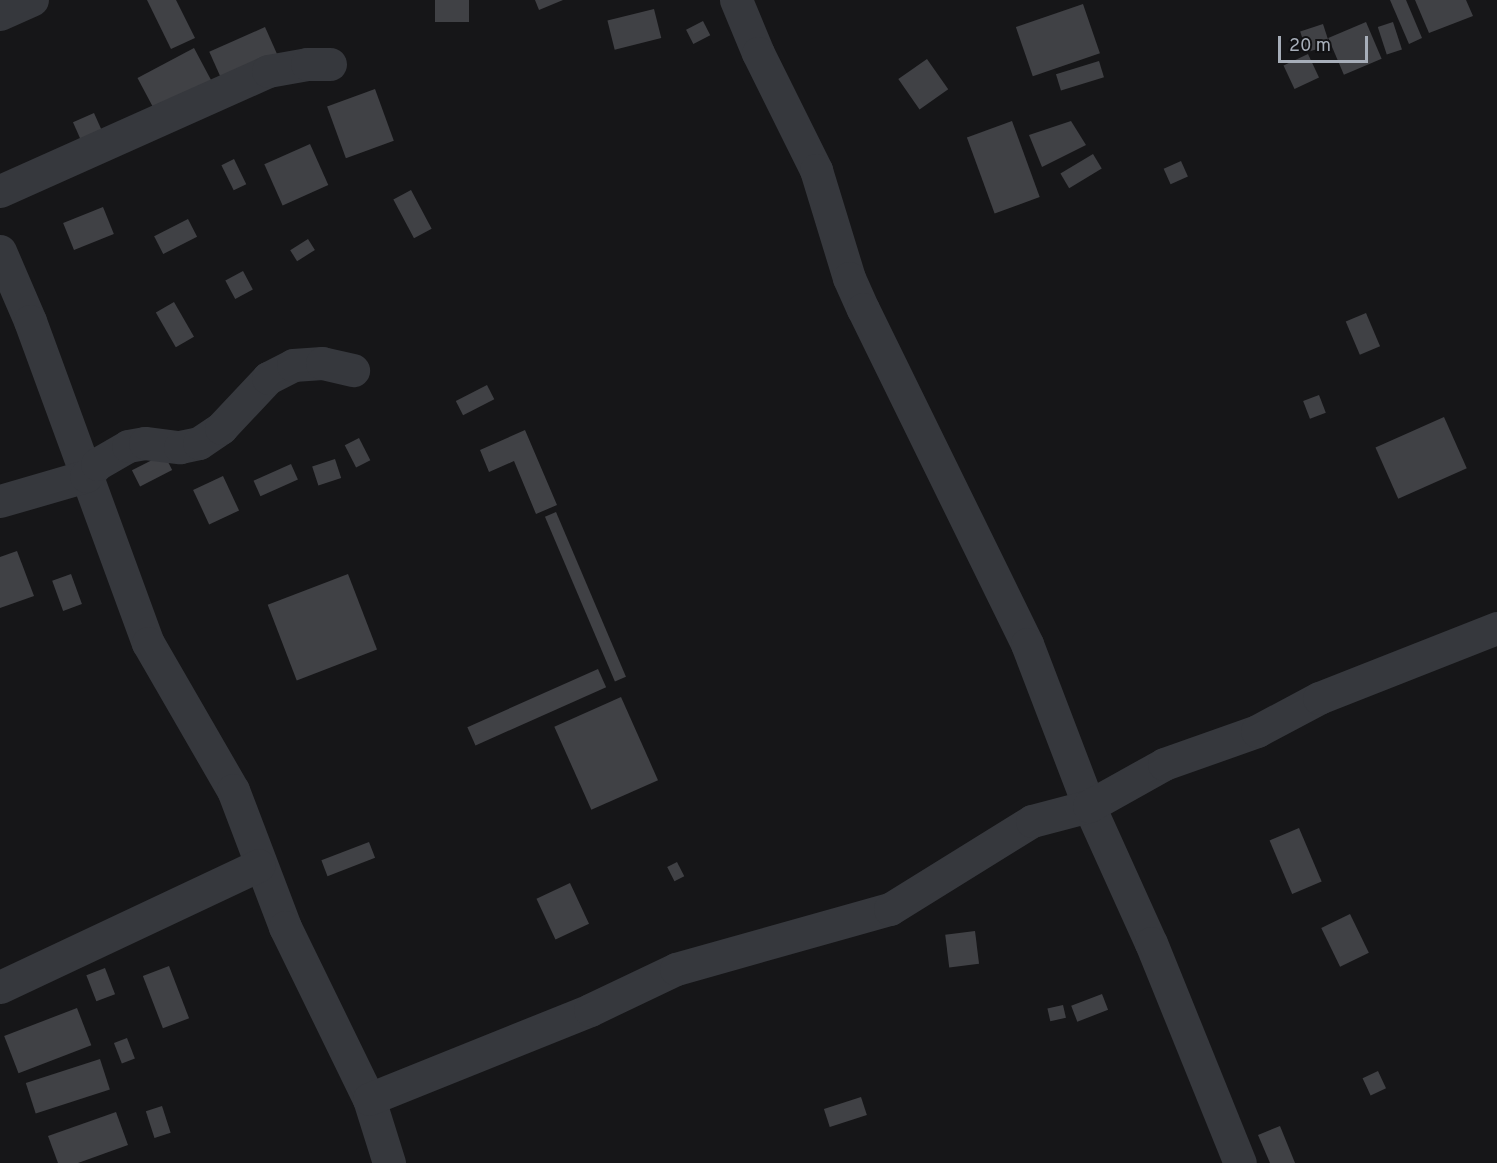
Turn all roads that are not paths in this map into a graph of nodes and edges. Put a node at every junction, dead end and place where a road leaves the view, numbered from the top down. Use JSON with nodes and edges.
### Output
{"nodes":[{"id":1,"x":32,"y":0,"type":"edge"},
{"id":2,"x":736,"y":0,"type":"edge"},
{"id":3,"x":0,"y":14,"type":"edge"},
{"id":4,"x":330,"y":64,"type":"dead end"},
{"id":5,"x":0,"y":191,"type":"edge"},
{"id":6,"x":0,"y":251,"type":"edge"},
{"id":7,"x":353,"y":370,"type":"dead end"},
{"id":8,"x":87,"y":476,"type":"junction"},
{"id":9,"x":0,"y":501,"type":"edge"},
{"id":10,"x":1497,"y":628,"type":"edge"},
{"id":11,"x":1089,"y":806,"type":"junction"},
{"id":12,"x":260,"y":865,"type":"junction"},
{"id":13,"x":0,"y":987,"type":"edge"},
{"id":14,"x":369,"y":1099,"type":"junction"},
{"id":15,"x":389,"y":1163,"type":"edge"},
{"id":16,"x":1240,"y":1163,"type":"edge"}],
"edges":[{"from":1,"to":3,"type":"street"},
{"from":2,"to":11,"type":"street"},
{"from":4,"to":5,"type":"street"},
{"from":6,"to":8,"type":"street"},
{"from":7,"to":8,"type":"street"},
{"from":8,"to":9,"type":"street"},
{"from":8,"to":12,"type":"street"},
{"from":10,"to":11,"type":"street"},
{"from":11,"to":14,"type":"street"},
{"from":11,"to":16,"type":"street"},
{"from":12,"to":13,"type":"street"},
{"from":12,"to":14,"type":"street"},
{"from":14,"to":15,"type":"street"}]}
